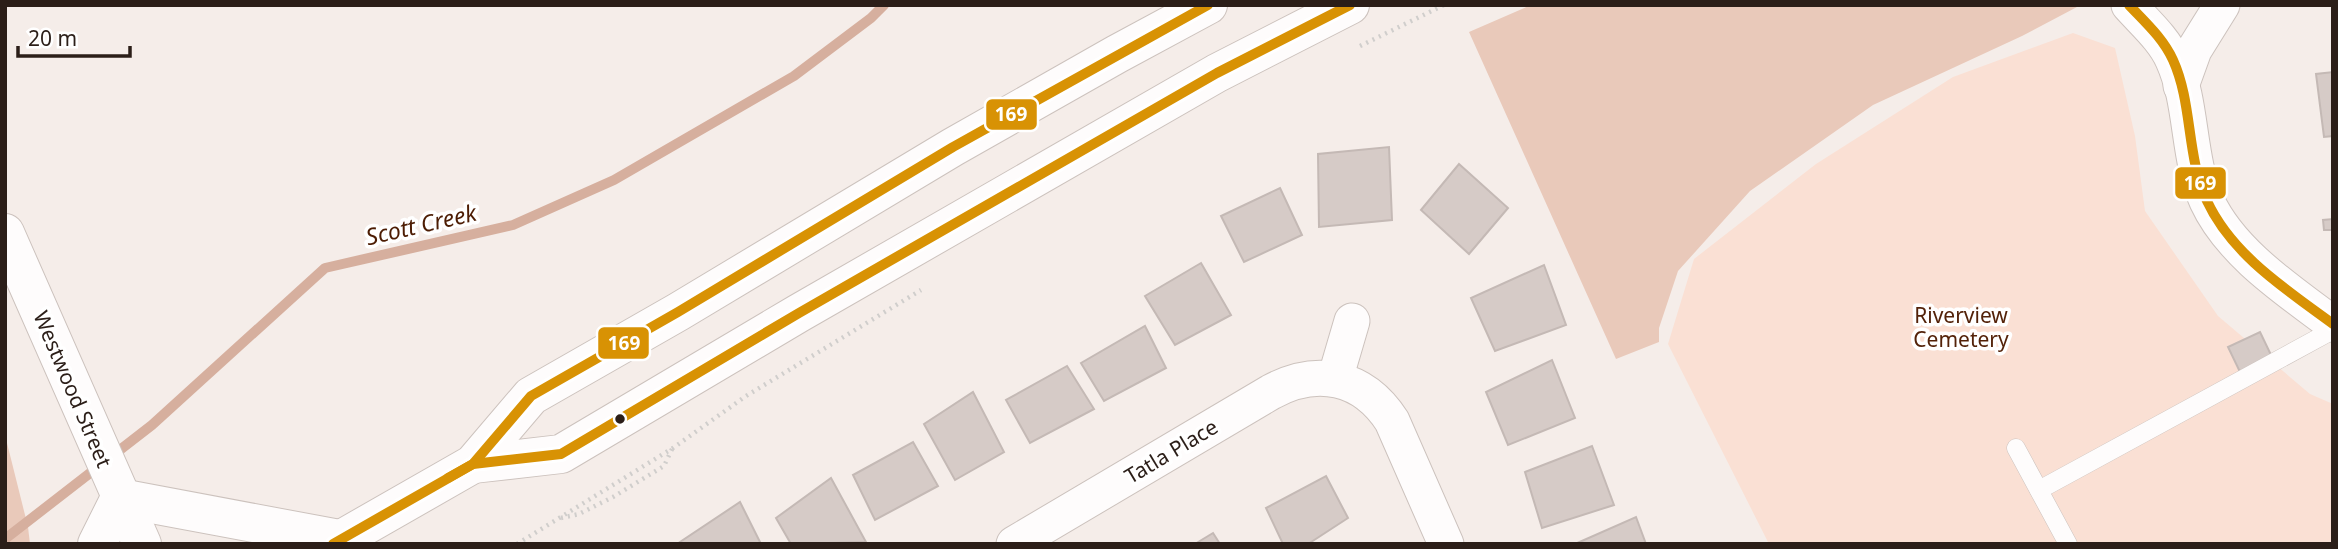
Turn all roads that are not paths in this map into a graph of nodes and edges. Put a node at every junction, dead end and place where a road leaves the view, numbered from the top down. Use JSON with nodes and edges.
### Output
{"nodes":[{"id":1,"x":1208,"y":5,"type":"edge"},
{"id":2,"x":1350,"y":5,"type":"edge"},
{"id":3,"x":2129,"y":5,"type":"edge"},
{"id":4,"x":2222,"y":5,"type":"edge"},
{"id":5,"x":2182,"y":86,"type":"junction"},
{"id":6,"x":5,"y":233,"type":"edge"},
{"id":7,"x":1352,"y":321,"type":"dead end"},
{"id":8,"x":2333,"y":324,"type":"edge"},
{"id":9,"x":2333,"y":330,"type":"edge"},
{"id":10,"x":1335,"y":379,"type":"junction"},
{"id":11,"x":2016,"y":448,"type":"dead end"},
{"id":12,"x":473,"y":464,"type":"junction"},
{"id":13,"x":2039,"y":491,"type":"junction"},
{"id":14,"x":120,"y":498,"type":"junction"},
{"id":15,"x":336,"y":542,"type":"edge"},
{"id":16,"x":97,"y":544,"type":"edge"},
{"id":17,"x":142,"y":544,"type":"edge"},
{"id":18,"x":1014,"y":544,"type":"edge"},
{"id":19,"x":1446,"y":544,"type":"edge"},
{"id":20,"x":2068,"y":544,"type":"edge"}],
"edges":[{"from":1,"to":12,"type":"main road"},
{"from":2,"to":12,"type":"main road"},
{"from":3,"to":5,"type":"street"},
{"from":4,"to":5,"type":"street"},
{"from":5,"to":8,"type":"street"},
{"from":6,"to":14,"type":"main road","name":"Westwood Street"},
{"from":7,"to":10,"type":"street"},
{"from":9,"to":13,"type":"lane"},
{"from":10,"to":18,"type":"street","name":"Tatla Place"},
{"from":10,"to":19,"type":"street","name":"Tatla Place"},
{"from":11,"to":13,"type":"lane"},
{"from":12,"to":15,"type":"main road"},
{"from":13,"to":20,"type":"lane"},
{"from":14,"to":15,"type":"main road"},
{"from":14,"to":16,"type":"main road"},
{"from":14,"to":17,"type":"main road","name":"Westwood Street"}]}
